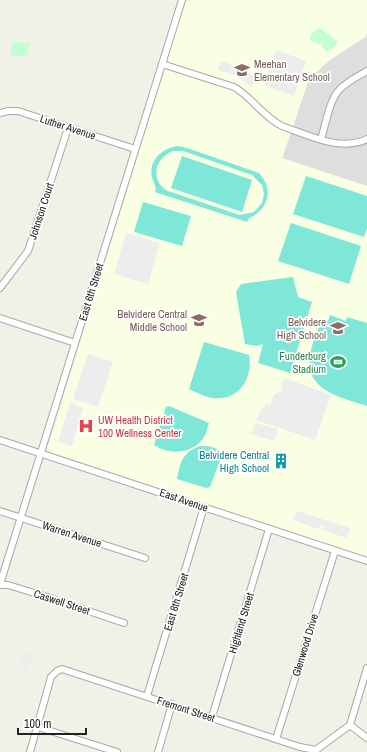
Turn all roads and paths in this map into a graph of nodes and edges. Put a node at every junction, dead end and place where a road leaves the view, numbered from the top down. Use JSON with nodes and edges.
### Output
{"nodes":[{"id":1,"x":182,"y":0,"type":"edge"},
{"id":2,"x":162,"y":64,"type":"junction"},
{"id":3,"x":367,"y":71,"type":"edge"},
{"id":4,"x":0,"y":113,"type":"edge"},
{"id":5,"x":68,"y":128,"type":"junction"},
{"id":6,"x":321,"y":139,"type":"junction"},
{"id":7,"x":367,"y":140,"type":"edge"},
{"id":8,"x":135,"y":149,"type":"junction"},
{"id":9,"x":0,"y":288,"type":"edge"},
{"id":10,"x":0,"y":318,"type":"edge"},
{"id":11,"x":76,"y":343,"type":"junction"},
{"id":12,"x":0,"y":440,"type":"edge"},
{"id":13,"x":42,"y":452,"type":"junction"},
{"id":14,"x":204,"y":507,"type":"junction"},
{"id":15,"x":0,"y":511,"type":"edge"},
{"id":16,"x":20,"y":518,"type":"junction"},
{"id":17,"x":269,"y":529,"type":"junction"},
{"id":18,"x":335,"y":551,"type":"junction"},
{"id":19,"x":145,"y":558,"type":"dead end"},
{"id":20,"x":367,"y":561,"type":"edge"},
{"id":21,"x":0,"y":585,"type":"edge"},
{"id":22,"x":124,"y":623,"type":"dead end"},
{"id":23,"x":367,"y":668,"type":"edge"},
{"id":24,"x":147,"y":696,"type":"junction"},
{"id":25,"x":172,"y":704,"type":"junction"},
{"id":26,"x":212,"y":717,"type":"junction"},
{"id":27,"x":350,"y":725,"type":"junction"},
{"id":28,"x":38,"y":727,"type":"junction"},
{"id":29,"x":367,"y":738,"type":"edge"},
{"id":30,"x":276,"y":739,"type":"junction"},
{"id":31,"x":316,"y":751,"type":"edge"},
{"id":32,"x":30,"y":752,"type":"edge"},
{"id":33,"x":117,"y":752,"type":"edge"},
{"id":34,"x":158,"y":752,"type":"edge"}],
"edges":[{"from":1,"to":2,"type":"street","name":"East 6th Street"},
{"from":2,"to":6,"type":"street"},
{"from":2,"to":8,"type":"street","name":"East 6th Street"},
{"from":3,"to":6,"type":"street"},
{"from":4,"to":5,"type":"street","name":"Luther Avenue"},
{"from":5,"to":8,"type":"street","name":"Luther Avenue"},
{"from":5,"to":9,"type":"street","name":"Johnson Court"},
{"from":6,"to":7,"type":"street"},
{"from":8,"to":11,"type":"street","name":"East 6th Street"},
{"from":10,"to":11,"type":"street"},
{"from":11,"to":13,"type":"street","name":"East 6th Street"},
{"from":12,"to":13,"type":"street","name":"East Avenue"},
{"from":13,"to":14,"type":"street","name":"East Avenue"},
{"from":13,"to":16,"type":"street","name":"East 6th Street"},
{"from":14,"to":17,"type":"street","name":"East Avenue"},
{"from":14,"to":24,"type":"street","name":"East 8th Street"},
{"from":15,"to":16,"type":"street","name":"Warren Avenue"},
{"from":16,"to":19,"type":"street","name":"Warren Avenue"},
{"from":16,"to":21,"type":"street","name":"East 6th Street"},
{"from":17,"to":18,"type":"street","name":"East Avenue"},
{"from":17,"to":26,"type":"street","name":"Highland Street"},
{"from":18,"to":20,"type":"street","name":"East Avenue"},
{"from":18,"to":30,"type":"street","name":"Glenwood Drive"},
{"from":21,"to":22,"type":"street","name":"Caswell Street"},
{"from":23,"to":27,"type":"street"},
{"from":24,"to":25,"type":"street","name":"Fremont Street"},
{"from":24,"to":28,"type":"street","name":"Fremont Street"},
{"from":25,"to":26,"type":"street","name":"Fremont Street"},
{"from":25,"to":34,"type":"street"},
{"from":26,"to":30,"type":"street","name":"Fremont Street"},
{"from":27,"to":29,"type":"street"},
{"from":27,"to":31,"type":"street"},
{"from":28,"to":32,"type":"street"},
{"from":28,"to":33,"type":"street"},
{"from":30,"to":31,"type":"street","name":"Fremont Street"}]}
